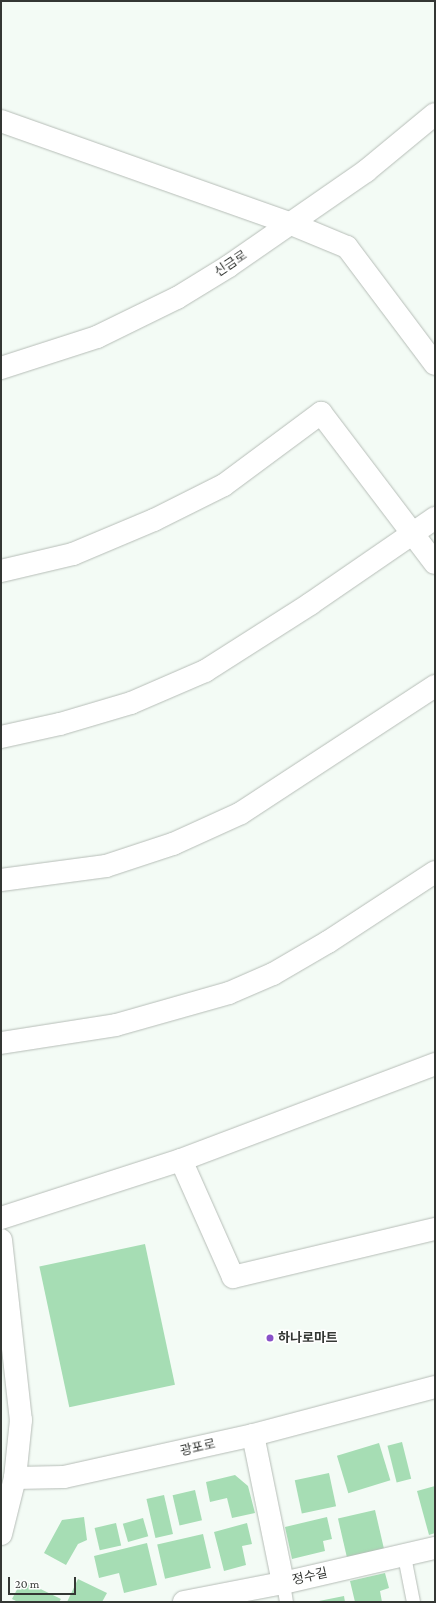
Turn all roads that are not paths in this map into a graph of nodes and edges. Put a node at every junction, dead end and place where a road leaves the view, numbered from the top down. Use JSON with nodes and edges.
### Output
{"nodes":[{"id":1,"x":435,"y":114,"type":"edge"},
{"id":2,"x":1,"y":121,"type":"edge"},
{"id":3,"x":289,"y":223,"type":"junction"},
{"id":4,"x":435,"y":364,"type":"edge"},
{"id":5,"x":1,"y":368,"type":"edge"},
{"id":6,"x":435,"y":518,"type":"edge"},
{"id":7,"x":413,"y":533,"type":"junction"},
{"id":8,"x":435,"y":563,"type":"edge"},
{"id":9,"x":1,"y":571,"type":"edge"},
{"id":10,"x":435,"y":686,"type":"edge"},
{"id":11,"x":1,"y":737,"type":"edge"},
{"id":12,"x":435,"y":872,"type":"edge"},
{"id":13,"x":1,"y":880,"type":"edge"},
{"id":14,"x":1,"y":1043,"type":"edge"},
{"id":15,"x":435,"y":1064,"type":"edge"},
{"id":16,"x":181,"y":1160,"type":"junction"},
{"id":17,"x":1,"y":1218,"type":"edge"},
{"id":18,"x":435,"y":1229,"type":"edge"},
{"id":19,"x":1,"y":1240,"type":"edge"},
{"id":20,"x":435,"y":1387,"type":"edge"},
{"id":21,"x":253,"y":1435,"type":"junction"},
{"id":22,"x":8,"y":1477,"type":"edge"},
{"id":23,"x":1,"y":1534,"type":"edge"},
{"id":24,"x":435,"y":1548,"type":"edge"},
{"id":25,"x":404,"y":1556,"type":"junction"},
{"id":26,"x":285,"y":1592,"type":"edge"},
{"id":27,"x":184,"y":1602,"type":"edge"},
{"id":28,"x":413,"y":1602,"type":"edge"}],
"edges":[{"from":1,"to":3,"type":"street","name":"신금로"},
{"from":2,"to":3,"type":"street"},
{"from":3,"to":4,"type":"street"},
{"from":3,"to":5,"type":"street","name":"신금로"},
{"from":6,"to":7,"type":"street"},
{"from":7,"to":8,"type":"street"},
{"from":7,"to":9,"type":"street"},
{"from":7,"to":11,"type":"street"},
{"from":10,"to":13,"type":"street"},
{"from":12,"to":14,"type":"street"},
{"from":15,"to":16,"type":"street"},
{"from":16,"to":17,"type":"street"},
{"from":16,"to":18,"type":"street"},
{"from":19,"to":22,"type":"street"},
{"from":20,"to":21,"type":"street","name":"광포로"},
{"from":21,"to":22,"type":"street","name":"광포로"},
{"from":21,"to":26,"type":"street"},
{"from":22,"to":23,"type":"street"},
{"from":24,"to":25,"type":"street","name":"정수길"},
{"from":25,"to":26,"type":"street","name":"정수길"},
{"from":25,"to":28,"type":"lane"},
{"from":26,"to":27,"type":"street","name":"정수길"}]}
